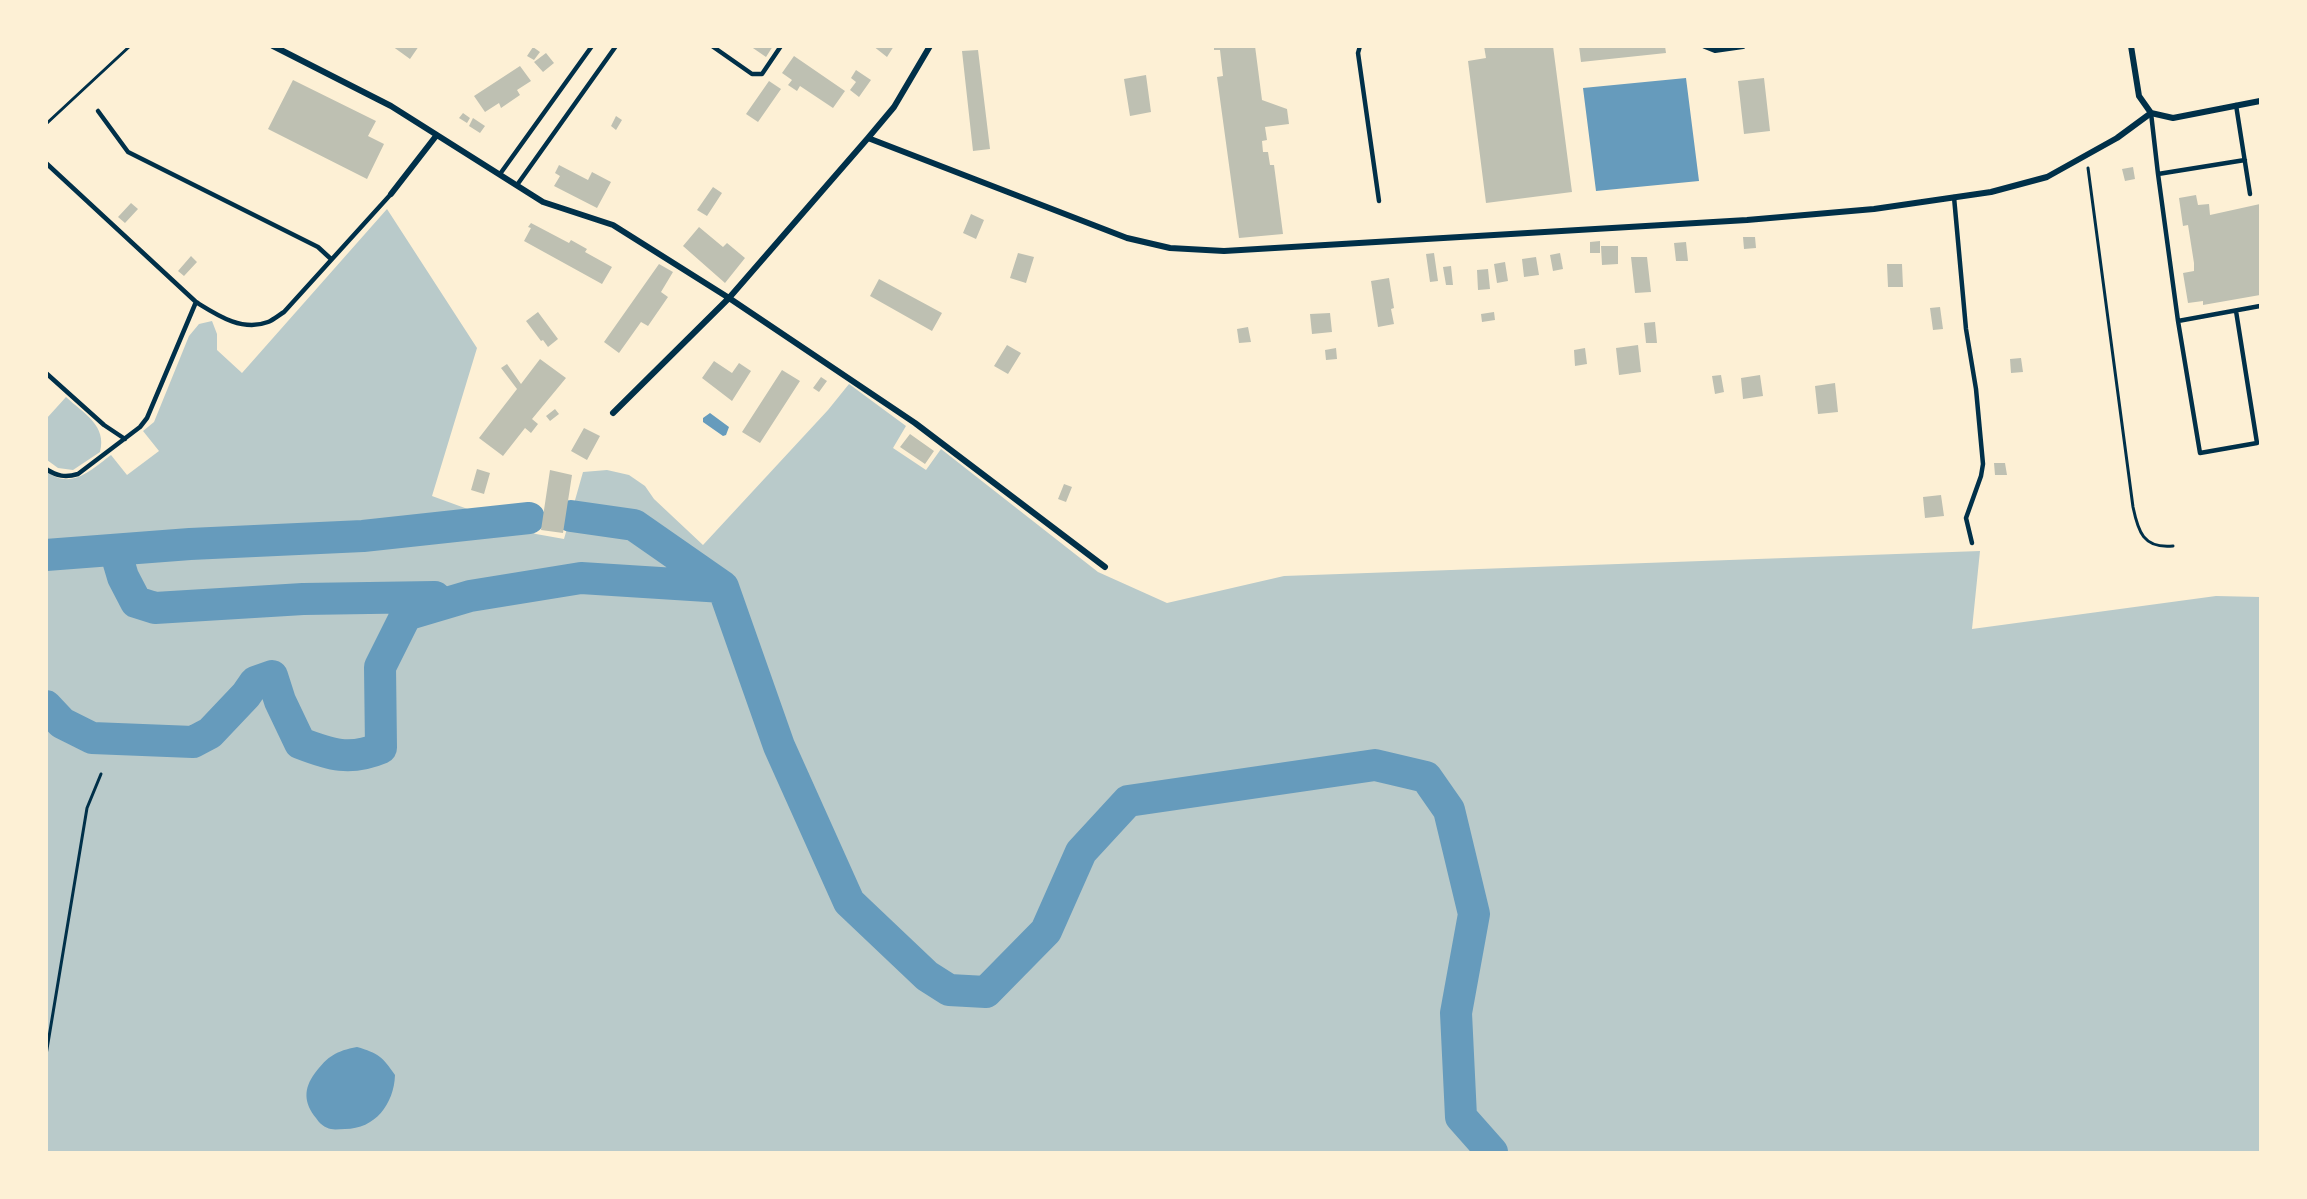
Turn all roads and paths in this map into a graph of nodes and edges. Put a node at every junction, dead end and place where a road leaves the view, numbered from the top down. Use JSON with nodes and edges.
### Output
{"nodes":[{"id":1,"x":130,"y":46,"type":"edge"},
{"id":2,"x":273,"y":46,"type":"edge"},
{"id":3,"x":592,"y":46,"type":"edge"},
{"id":4,"x":616,"y":46,"type":"edge"},
{"id":5,"x":712,"y":46,"type":"edge"},
{"id":6,"x":781,"y":46,"type":"edge"},
{"id":7,"x":930,"y":46,"type":"edge"},
{"id":8,"x":1360,"y":46,"type":"edge"},
{"id":9,"x":1705,"y":46,"type":"edge"},
{"id":10,"x":1743,"y":46,"type":"edge"},
{"id":11,"x":2131,"y":46,"type":"edge"},
{"id":12,"x":2260,"y":101,"type":"edge"},
{"id":13,"x":2236,"y":105,"type":"junction"},
{"id":14,"x":98,"y":111,"type":"dead end"},
{"id":15,"x":2151,"y":113,"type":"junction"},
{"id":16,"x":46,"y":124,"type":"edge"},
{"id":17,"x":436,"y":136,"type":"junction"},
{"id":18,"x":868,"y":138,"type":"junction"},
{"id":19,"x":2086,"y":154,"type":"junction"},
{"id":20,"x":2245,"y":160,"type":"junction"},
{"id":21,"x":46,"y":163,"type":"edge"},
{"id":22,"x":500,"y":174,"type":"junction"},
{"id":23,"x":2158,"y":174,"type":"junction"},
{"id":24,"x":517,"y":185,"type":"junction"},
{"id":25,"x":391,"y":194,"type":"joint"},
{"id":26,"x":2250,"y":194,"type":"dead end"},
{"id":27,"x":1954,"y":197,"type":"junction"},
{"id":28,"x":1379,"y":201,"type":"dead end"},
{"id":29,"x":331,"y":260,"type":"junction"},
{"id":30,"x":729,"y":298,"type":"junction"},
{"id":31,"x":196,"y":302,"type":"junction"},
{"id":32,"x":2260,"y":306,"type":"edge"},
{"id":33,"x":2236,"y":311,"type":"junction"},
{"id":34,"x":2178,"y":321,"type":"junction"},
{"id":35,"x":46,"y":373,"type":"edge"},
{"id":36,"x":613,"y":414,"type":"dead end"},
{"id":37,"x":125,"y":439,"type":"junction"},
{"id":38,"x":2259,"y":442,"type":"edge"},
{"id":39,"x":46,"y":469,"type":"edge"},
{"id":40,"x":1972,"y":543,"type":"dead end"},
{"id":41,"x":2173,"y":546,"type":"dead end"},
{"id":42,"x":1106,"y":567,"type":"dead end"},
{"id":43,"x":100,"y":774,"type":"dead end"},
{"id":44,"x":46,"y":1055,"type":"edge"}],
"edges":[{"from":1,"to":16,"type":"path"},
{"from":2,"to":17,"type":"street"},
{"from":3,"to":22,"type":"lane"},
{"from":4,"to":24,"type":"lane"},
{"from":5,"to":6,"type":"lane"},
{"from":7,"to":18,"type":"street"},
{"from":8,"to":28,"type":"lane"},
{"from":9,"to":10,"type":"street"},
{"from":11,"to":15,"type":"street"},
{"from":12,"to":13,"type":"street"},
{"from":13,"to":15,"type":"street"},
{"from":13,"to":20,"type":"lane"},
{"from":14,"to":29,"type":"lane"},
{"from":15,"to":19,"type":"street"},
{"from":15,"to":23,"type":"lane"},
{"from":17,"to":22,"type":"street"},
{"from":17,"to":25,"type":"street"},
{"from":18,"to":27,"type":"street"},
{"from":18,"to":30,"type":"street"},
{"from":19,"to":27,"type":"street"},
{"from":19,"to":41,"type":"path"},
{"from":20,"to":23,"type":"lane"},
{"from":20,"to":26,"type":"lane"},
{"from":21,"to":31,"type":"lane"},
{"from":22,"to":24,"type":"street"},
{"from":23,"to":34,"type":"lane"},
{"from":24,"to":30,"type":"street"},
{"from":25,"to":29,"type":"lane"},
{"from":27,"to":40,"type":"lane"},
{"from":29,"to":31,"type":"lane"},
{"from":30,"to":36,"type":"street"},
{"from":30,"to":42,"type":"street"},
{"from":31,"to":37,"type":"lane"},
{"from":32,"to":33,"type":"lane"},
{"from":33,"to":34,"type":"lane"},
{"from":33,"to":38,"type":"lane"},
{"from":34,"to":38,"type":"lane"},
{"from":35,"to":37,"type":"lane"},
{"from":37,"to":39,"type":"lane"},
{"from":43,"to":44,"type":"path"}]}
